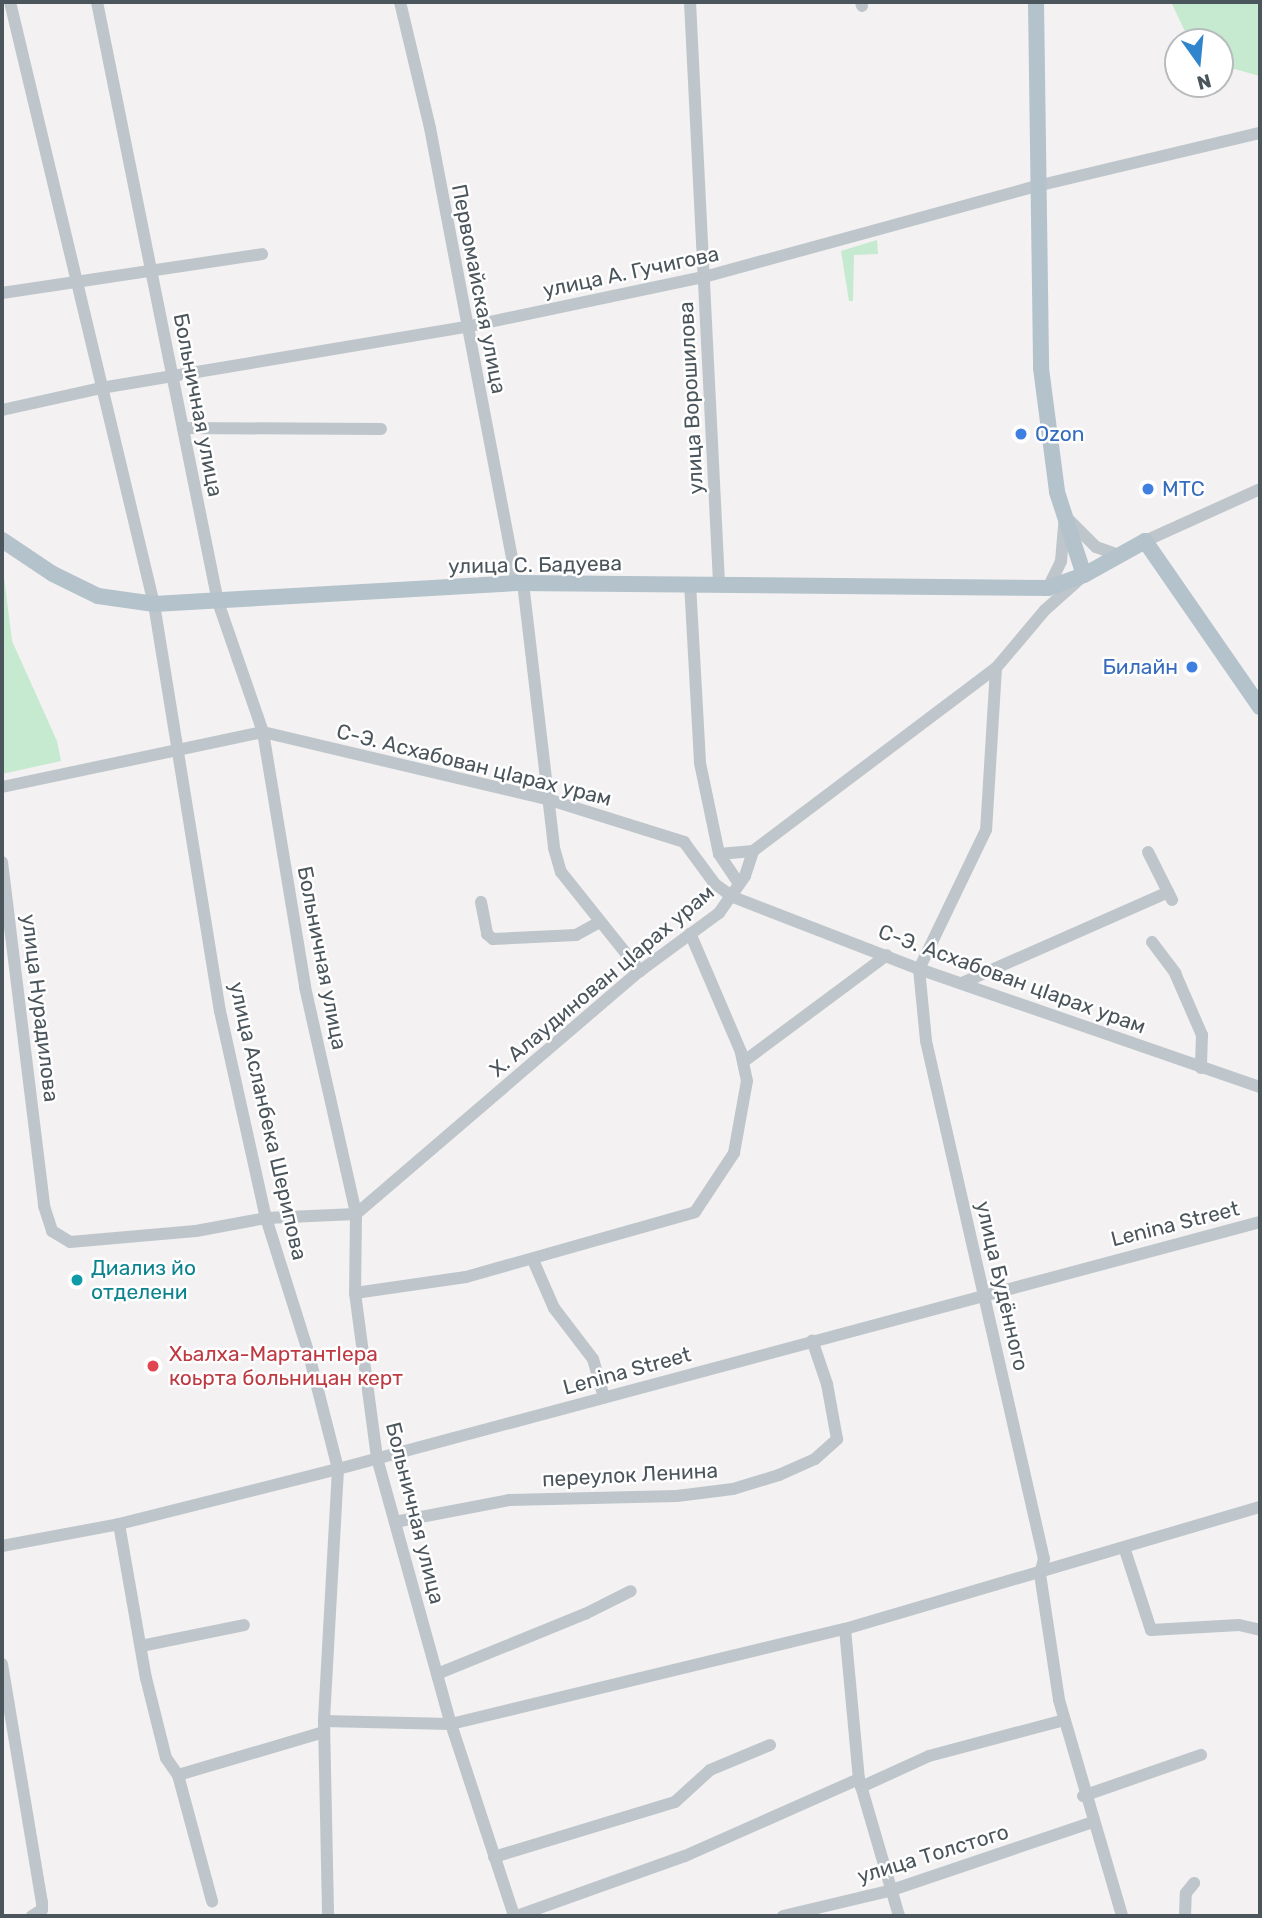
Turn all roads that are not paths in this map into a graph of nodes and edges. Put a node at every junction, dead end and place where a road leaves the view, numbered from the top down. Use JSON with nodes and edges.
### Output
{"nodes":[{"id":1,"x":10,"y":2,"type":"edge"},
{"id":2,"x":97,"y":2,"type":"edge"},
{"id":3,"x":400,"y":2,"type":"edge"},
{"id":4,"x":690,"y":2,"type":"edge"},
{"id":5,"x":1035,"y":2,"type":"edge"},
{"id":6,"x":1260,"y":133,"type":"edge"},
{"id":7,"x":1041,"y":185,"type":"junction"},
{"id":8,"x":262,"y":254,"type":"dead end"},
{"id":9,"x":151,"y":269,"type":"junction"},
{"id":10,"x":704,"y":277,"type":"junction"},
{"id":11,"x":76,"y":283,"type":"junction"},
{"id":12,"x":2,"y":293,"type":"edge"},
{"id":13,"x":466,"y":327,"type":"junction"},
{"id":14,"x":173,"y":376,"type":"junction"},
{"id":15,"x":101,"y":388,"type":"junction"},
{"id":16,"x":2,"y":410,"type":"edge"},
{"id":17,"x":183,"y":428,"type":"junction"},
{"id":18,"x":380,"y":429,"type":"dead end"},
{"id":19,"x":1260,"y":489,"type":"edge"},
{"id":20,"x":1064,"y":515,"type":"junction"},
{"id":21,"x":2,"y":540,"type":"edge"},
{"id":22,"x":1145,"y":541,"type":"junction"},
{"id":23,"x":1119,"y":555,"type":"junction"},
{"id":24,"x":1084,"y":575,"type":"junction"},
{"id":25,"x":520,"y":583,"type":"junction"},
{"id":26,"x":690,"y":583,"type":"junction"},
{"id":27,"x":719,"y":583,"type":"junction"},
{"id":28,"x":1048,"y":588,"type":"junction"},
{"id":29,"x":218,"y":602,"type":"junction"},
{"id":30,"x":154,"y":604,"type":"junction"},
{"id":31,"x":996,"y":668,"type":"junction"},
{"id":32,"x":1260,"y":707,"type":"edge"},
{"id":33,"x":263,"y":732,"type":"junction"},
{"id":34,"x":178,"y":749,"type":"junction"},
{"id":35,"x":2,"y":787,"type":"edge"},
{"id":36,"x":547,"y":799,"type":"junction"},
{"id":37,"x":753,"y":851,"type":"junction"},
{"id":38,"x":1148,"y":852,"type":"dead end"},
{"id":39,"x":719,"y":854,"type":"junction"},
{"id":40,"x":2,"y":862,"type":"edge"},
{"id":41,"x":739,"y":884,"type":"junction"},
{"id":42,"x":733,"y":897,"type":"junction"},
{"id":43,"x":481,"y":902,"type":"dead end"},
{"id":44,"x":598,"y":923,"type":"junction"},
{"id":45,"x":690,"y":933,"type":"junction"},
{"id":46,"x":1152,"y":942,"type":"dead end"},
{"id":47,"x":887,"y":956,"type":"junction"},
{"id":48,"x":919,"y":969,"type":"junction"},
{"id":49,"x":640,"y":971,"type":"junction"},
{"id":50,"x":962,"y":983,"type":"junction"},
{"id":51,"x":743,"y":1062,"type":"junction"},
{"id":52,"x":1201,"y":1068,"type":"junction"},
{"id":53,"x":1260,"y":1087,"type":"edge"},
{"id":54,"x":356,"y":1214,"type":"junction"},
{"id":55,"x":266,"y":1218,"type":"junction"},
{"id":56,"x":1260,"y":1222,"type":"edge"},
{"id":57,"x":533,"y":1260,"type":"junction"},
{"id":58,"x":355,"y":1293,"type":"junction"},
{"id":59,"x":984,"y":1293,"type":"junction"},
{"id":60,"x":812,"y":1340,"type":"junction"},
{"id":61,"x":604,"y":1397,"type":"junction"},
{"id":62,"x":377,"y":1458,"type":"junction"},
{"id":63,"x":338,"y":1469,"type":"junction"},
{"id":64,"x":1260,"y":1507,"type":"edge"},
{"id":65,"x":395,"y":1522,"type":"junction"},
{"id":66,"x":119,"y":1524,"type":"junction"},
{"id":67,"x":2,"y":1546,"type":"edge"},
{"id":68,"x":1125,"y":1550,"type":"junction"},
{"id":69,"x":1040,"y":1574,"type":"junction"},
{"id":70,"x":631,"y":1591,"type":"dead end"},
{"id":71,"x":244,"y":1625,"type":"dead end"},
{"id":72,"x":845,"y":1629,"type":"junction"},
{"id":73,"x":1260,"y":1630,"type":"edge"},
{"id":74,"x":141,"y":1646,"type":"junction"},
{"id":75,"x":2,"y":1664,"type":"edge"},
{"id":76,"x":437,"y":1674,"type":"junction"},
{"id":77,"x":1064,"y":1720,"type":"junction"},
{"id":78,"x":451,"y":1724,"type":"junction"},
{"id":79,"x":324,"y":1727,"type":"junction"},
{"id":80,"x":770,"y":1745,"type":"dead end"},
{"id":81,"x":1201,"y":1755,"type":"dead end"},
{"id":82,"x":178,"y":1775,"type":"junction"},
{"id":83,"x":860,"y":1783,"type":"junction"},
{"id":84,"x":1083,"y":1796,"type":"junction"},
{"id":85,"x":1093,"y":1822,"type":"junction"},
{"id":86,"x":494,"y":1857,"type":"junction"},
{"id":87,"x":1194,"y":1883,"type":"dead end"},
{"id":88,"x":889,"y":1891,"type":"junction"},
{"id":89,"x":212,"y":1901,"type":"dead end"},
{"id":90,"x":32,"y":1916,"type":"edge"},
{"id":91,"x":328,"y":1916,"type":"edge"},
{"id":92,"x":515,"y":1916,"type":"edge"},
{"id":93,"x":783,"y":1916,"type":"edge"},
{"id":94,"x":899,"y":1916,"type":"edge"},
{"id":95,"x":1122,"y":1916,"type":"edge"},
{"id":96,"x":1185,"y":1916,"type":"edge"}],
"edges":[{"from":1,"to":11,"type":"street","name":"улица Асланбека Шерипова"},
{"from":2,"to":9,"type":"street","name":"Больничная улица"},
{"from":3,"to":13,"type":"street","name":"Первомайская улица"},
{"from":4,"to":10,"type":"street","name":"улица Ворошилова"},
{"from":5,"to":7,"type":"main road"},
{"from":6,"to":7,"type":"street","name":"улица А. Гучигова"},
{"from":7,"to":10,"type":"street","name":"улица А. Гучигова"},
{"from":7,"to":20,"type":"main road"},
{"from":8,"to":9,"type":"street"},
{"from":9,"to":11,"type":"street"},
{"from":9,"to":14,"type":"street","name":"Больничная улица"},
{"from":10,"to":13,"type":"street","name":"улица А. Гучигова"},
{"from":10,"to":27,"type":"street","name":"улица Ворошилова"},
{"from":11,"to":12,"type":"street"},
{"from":11,"to":15,"type":"street","name":"улица Асланбека Шерипова"},
{"from":13,"to":14,"type":"street","name":"улица А. Гучигова"},
{"from":13,"to":25,"type":"street","name":"Первомайская улица"},
{"from":14,"to":15,"type":"street","name":"улица А. Гучигова"},
{"from":14,"to":17,"type":"street","name":"Больничная улица"},
{"from":15,"to":16,"type":"street","name":"улица А. Гучигова"},
{"from":15,"to":30,"type":"street","name":"улица Асланбека Шерипова"},
{"from":17,"to":18,"type":"street"},
{"from":17,"to":29,"type":"street","name":"Больничная улица"},
{"from":19,"to":22,"type":"street"},
{"from":20,"to":23,"type":"street"},
{"from":20,"to":24,"type":"main road"},
{"from":20,"to":28,"type":"street"},
{"from":21,"to":30,"type":"main road","name":"улица С. Бадуева"},
{"from":22,"to":23,"type":"main road","name":"улица С. Бадуева"},
{"from":22,"to":32,"type":"main road"},
{"from":23,"to":24,"type":"main road","name":"улица С. Бадуева"},
{"from":24,"to":28,"type":"main road","name":"улица С. Бадуева"},
{"from":24,"to":31,"type":"street"},
{"from":25,"to":26,"type":"main road","name":"улица С. Бадуева"},
{"from":25,"to":29,"type":"main road","name":"улица С. Бадуева"},
{"from":25,"to":36,"type":"street","name":"Первомайская улица"},
{"from":26,"to":27,"type":"main road","name":"улица С. Бадуева"},
{"from":26,"to":39,"type":"street"},
{"from":27,"to":28,"type":"main road","name":"улица С. Бадуева"},
{"from":29,"to":30,"type":"main road","name":"улица С. Бадуева"},
{"from":29,"to":33,"type":"street","name":"Больничная улица"},
{"from":30,"to":34,"type":"street","name":"улица Асланбека Шерипова"},
{"from":31,"to":37,"type":"street"},
{"from":31,"to":48,"type":"street"},
{"from":33,"to":34,"type":"street","name":"С-Э. Асхабован цIарах урам"},
{"from":33,"to":36,"type":"street","name":"С-Э. Асхабован цIарах урам"},
{"from":33,"to":54,"type":"street","name":"Больничная улица"},
{"from":34,"to":35,"type":"street","name":"С-Э. Асхабован цIарах урам"},
{"from":34,"to":55,"type":"street","name":"улица Асланбека Шерипова"},
{"from":36,"to":42,"type":"street","name":"С-Э. Асхабован цIарах урам"},
{"from":36,"to":44,"type":"street","name":"Первомайская улица"},
{"from":37,"to":39,"type":"street"},
{"from":37,"to":41,"type":"street","name":"Х. Алаудинован цIарах урам"},
{"from":38,"to":50,"type":"street"},
{"from":39,"to":41,"type":"street"},
{"from":40,"to":55,"type":"street","name":"улица Нурадилова"},
{"from":41,"to":42,"type":"street","name":"Х. Алаудинован цIарах урам"},
{"from":42,"to":45,"type":"street","name":"Х. Алаудинован цIарах урам"},
{"from":42,"to":47,"type":"street","name":"С-Э. Асхабован цIарах урам"},
{"from":43,"to":44,"type":"street"},
{"from":44,"to":49,"type":"street","name":"Первомайская улица"},
{"from":45,"to":49,"type":"street","name":"Х. Алаудинован цIарах урам"},
{"from":45,"to":51,"type":"street"},
{"from":46,"to":52,"type":"street"},
{"from":47,"to":48,"type":"street","name":"С-Э. Асхабован цIарах урам"},
{"from":47,"to":51,"type":"street"},
{"from":48,"to":50,"type":"street","name":"С-Э. Асхабован цIарах урам"},
{"from":48,"to":59,"type":"street","name":"улица Будённого"},
{"from":49,"to":54,"type":"street","name":"Х. Алаудинован цIарах урам"},
{"from":50,"to":52,"type":"street","name":"С-Э. Асхабован цIарах урам"},
{"from":51,"to":57,"type":"street"},
{"from":52,"to":53,"type":"street","name":"С-Э. Асхабован цIарах урам"},
{"from":54,"to":55,"type":"street"},
{"from":54,"to":58,"type":"street","name":"Больничная улица"},
{"from":55,"to":63,"type":"street","name":"улица Асланбека Шерипова"},
{"from":56,"to":59,"type":"street","name":"Lenina Street"},
{"from":57,"to":58,"type":"street"},
{"from":57,"to":61,"type":"street"},
{"from":58,"to":62,"type":"street","name":"Больничная улица"},
{"from":59,"to":60,"type":"street","name":"Lenina Street"},
{"from":59,"to":69,"type":"street","name":"улица Будённого"},
{"from":60,"to":61,"type":"street","name":"Lenina Street"},
{"from":60,"to":65,"type":"street","name":"переулок Ленина"},
{"from":61,"to":62,"type":"street","name":"Lenina Street"},
{"from":62,"to":63,"type":"street","name":"Lenina Street"},
{"from":62,"to":65,"type":"street","name":"Больничная улица"},
{"from":63,"to":66,"type":"street","name":"Lenina Street"},
{"from":63,"to":79,"type":"street","name":"улица Асланбека Шерипова"},
{"from":64,"to":68,"type":"street"},
{"from":65,"to":76,"type":"street","name":"Больничная улица"},
{"from":66,"to":67,"type":"street","name":"Lenina Street"},
{"from":66,"to":74,"type":"street"},
{"from":68,"to":69,"type":"street"},
{"from":68,"to":73,"type":"street"},
{"from":69,"to":72,"type":"street"},
{"from":69,"to":77,"type":"street","name":"улица Будённого"},
{"from":70,"to":76,"type":"street"},
{"from":71,"to":74,"type":"street"},
{"from":72,"to":78,"type":"street"},
{"from":72,"to":83,"type":"street"},
{"from":74,"to":82,"type":"street"},
{"from":75,"to":90,"type":"street"},
{"from":76,"to":78,"type":"street","name":"Больничная улица"},
{"from":77,"to":83,"type":"street"},
{"from":77,"to":84,"type":"street","name":"улица Будённого"},
{"from":78,"to":79,"type":"street"},
{"from":78,"to":86,"type":"street","name":"Больничная улица"},
{"from":79,"to":82,"type":"street"},
{"from":79,"to":91,"type":"street","name":"улица Асланбека Шерипова"},
{"from":80,"to":86,"type":"street"},
{"from":81,"to":84,"type":"street"},
{"from":82,"to":89,"type":"street"},
{"from":83,"to":88,"type":"street"},
{"from":83,"to":92,"type":"street"},
{"from":84,"to":85,"type":"street","name":"улица Будённого"},
{"from":85,"to":88,"type":"street","name":"улица Толстого"},
{"from":85,"to":95,"type":"street","name":"улица Будённого"},
{"from":86,"to":92,"type":"street","name":"Больничная улица"},
{"from":87,"to":96,"type":"street"},
{"from":88,"to":93,"type":"street","name":"улица Толстого"},
{"from":88,"to":94,"type":"street"}]}
